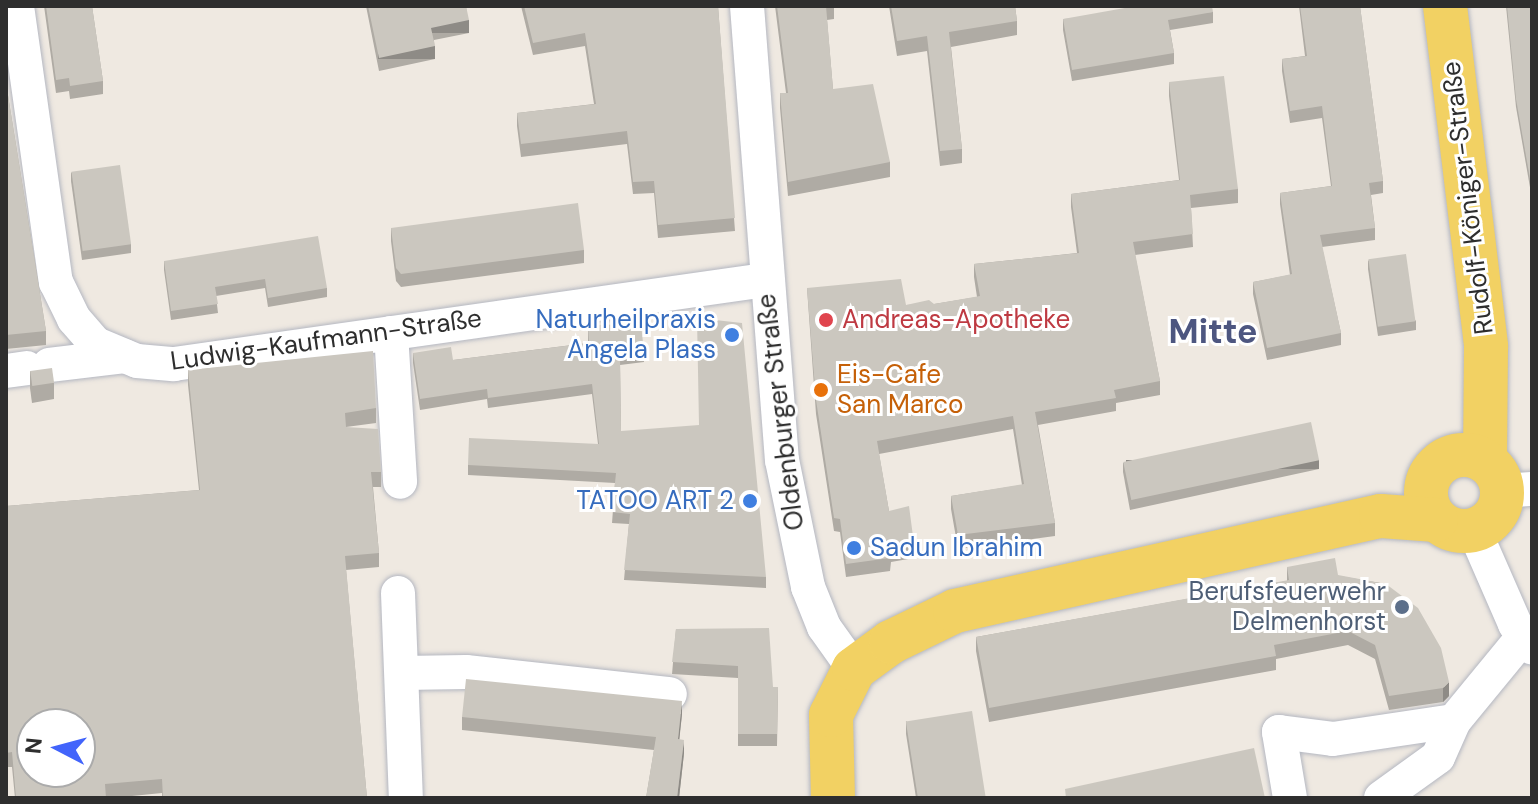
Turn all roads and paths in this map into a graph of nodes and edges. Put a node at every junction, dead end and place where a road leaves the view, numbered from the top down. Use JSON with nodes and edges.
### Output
{"nodes":[{"id":1,"x":17,"y":6,"type":"edge"},
{"id":2,"x":747,"y":6,"type":"edge"},
{"id":3,"x":1445,"y":6,"type":"edge"},
{"id":4,"x":766,"y":280,"type":"junction"},
{"id":5,"x":391,"y":333,"type":"junction"},
{"id":6,"x":124,"y":356,"type":"junction"},
{"id":7,"x":27,"y":368,"type":"edge"},
{"id":8,"x":1482,"y":474,"type":"edge"},
{"id":9,"x":400,"y":482,"type":"dead end"},
{"id":10,"x":1381,"y":516,"type":"junction"},
{"id":11,"x":1455,"y":525,"type":"junction"},
{"id":12,"x":398,"y":593,"type":"dead end"},
{"id":13,"x":1527,"y":642,"type":"edge"},
{"id":14,"x":854,"y":669,"type":"junction"},
{"id":15,"x":402,"y":673,"type":"junction"},
{"id":16,"x":670,"y":694,"type":"dead end"},
{"id":17,"x":1454,"y":721,"type":"junction"},
{"id":18,"x":406,"y":798,"type":"edge"},
{"id":19,"x":833,"y":798,"type":"edge"},
{"id":20,"x":1290,"y":798,"type":"edge"},
{"id":21,"x":1381,"y":798,"type":"edge"}],
"edges":[{"from":1,"to":6,"type":"street","name":"Ludwig-Kaufmann-Straße"},
{"from":2,"to":4,"type":"street","name":"Oldenburger Straße"},
{"from":3,"to":8,"type":"main road","name":"Rudolf-Königer-Straße"},
{"from":4,"to":5,"type":"street","name":"Ludwig-Kaufmann-Straße"},
{"from":4,"to":14,"type":"street","name":"Oldenburger Straße"},
{"from":5,"to":6,"type":"street","name":"Ludwig-Kaufmann-Straße"},
{"from":5,"to":9,"type":"street"},
{"from":6,"to":7,"type":"street"},
{"from":8,"to":10,"type":"main road"},
{"from":8,"to":11,"type":"main road"},
{"from":8,"to":11,"type":"main road","name":"Rudolf-Königer-Straße"},
{"from":10,"to":11,"type":"main road"},
{"from":10,"to":14,"type":"main road"},
{"from":11,"to":13,"type":"street"},
{"from":12,"to":15,"type":"street"},
{"from":13,"to":17,"type":"street"},
{"from":14,"to":19,"type":"main road"},
{"from":15,"to":16,"type":"street"},
{"from":15,"to":18,"type":"street"},
{"from":17,"to":20,"type":"street"},
{"from":17,"to":21,"type":"street"}]}
